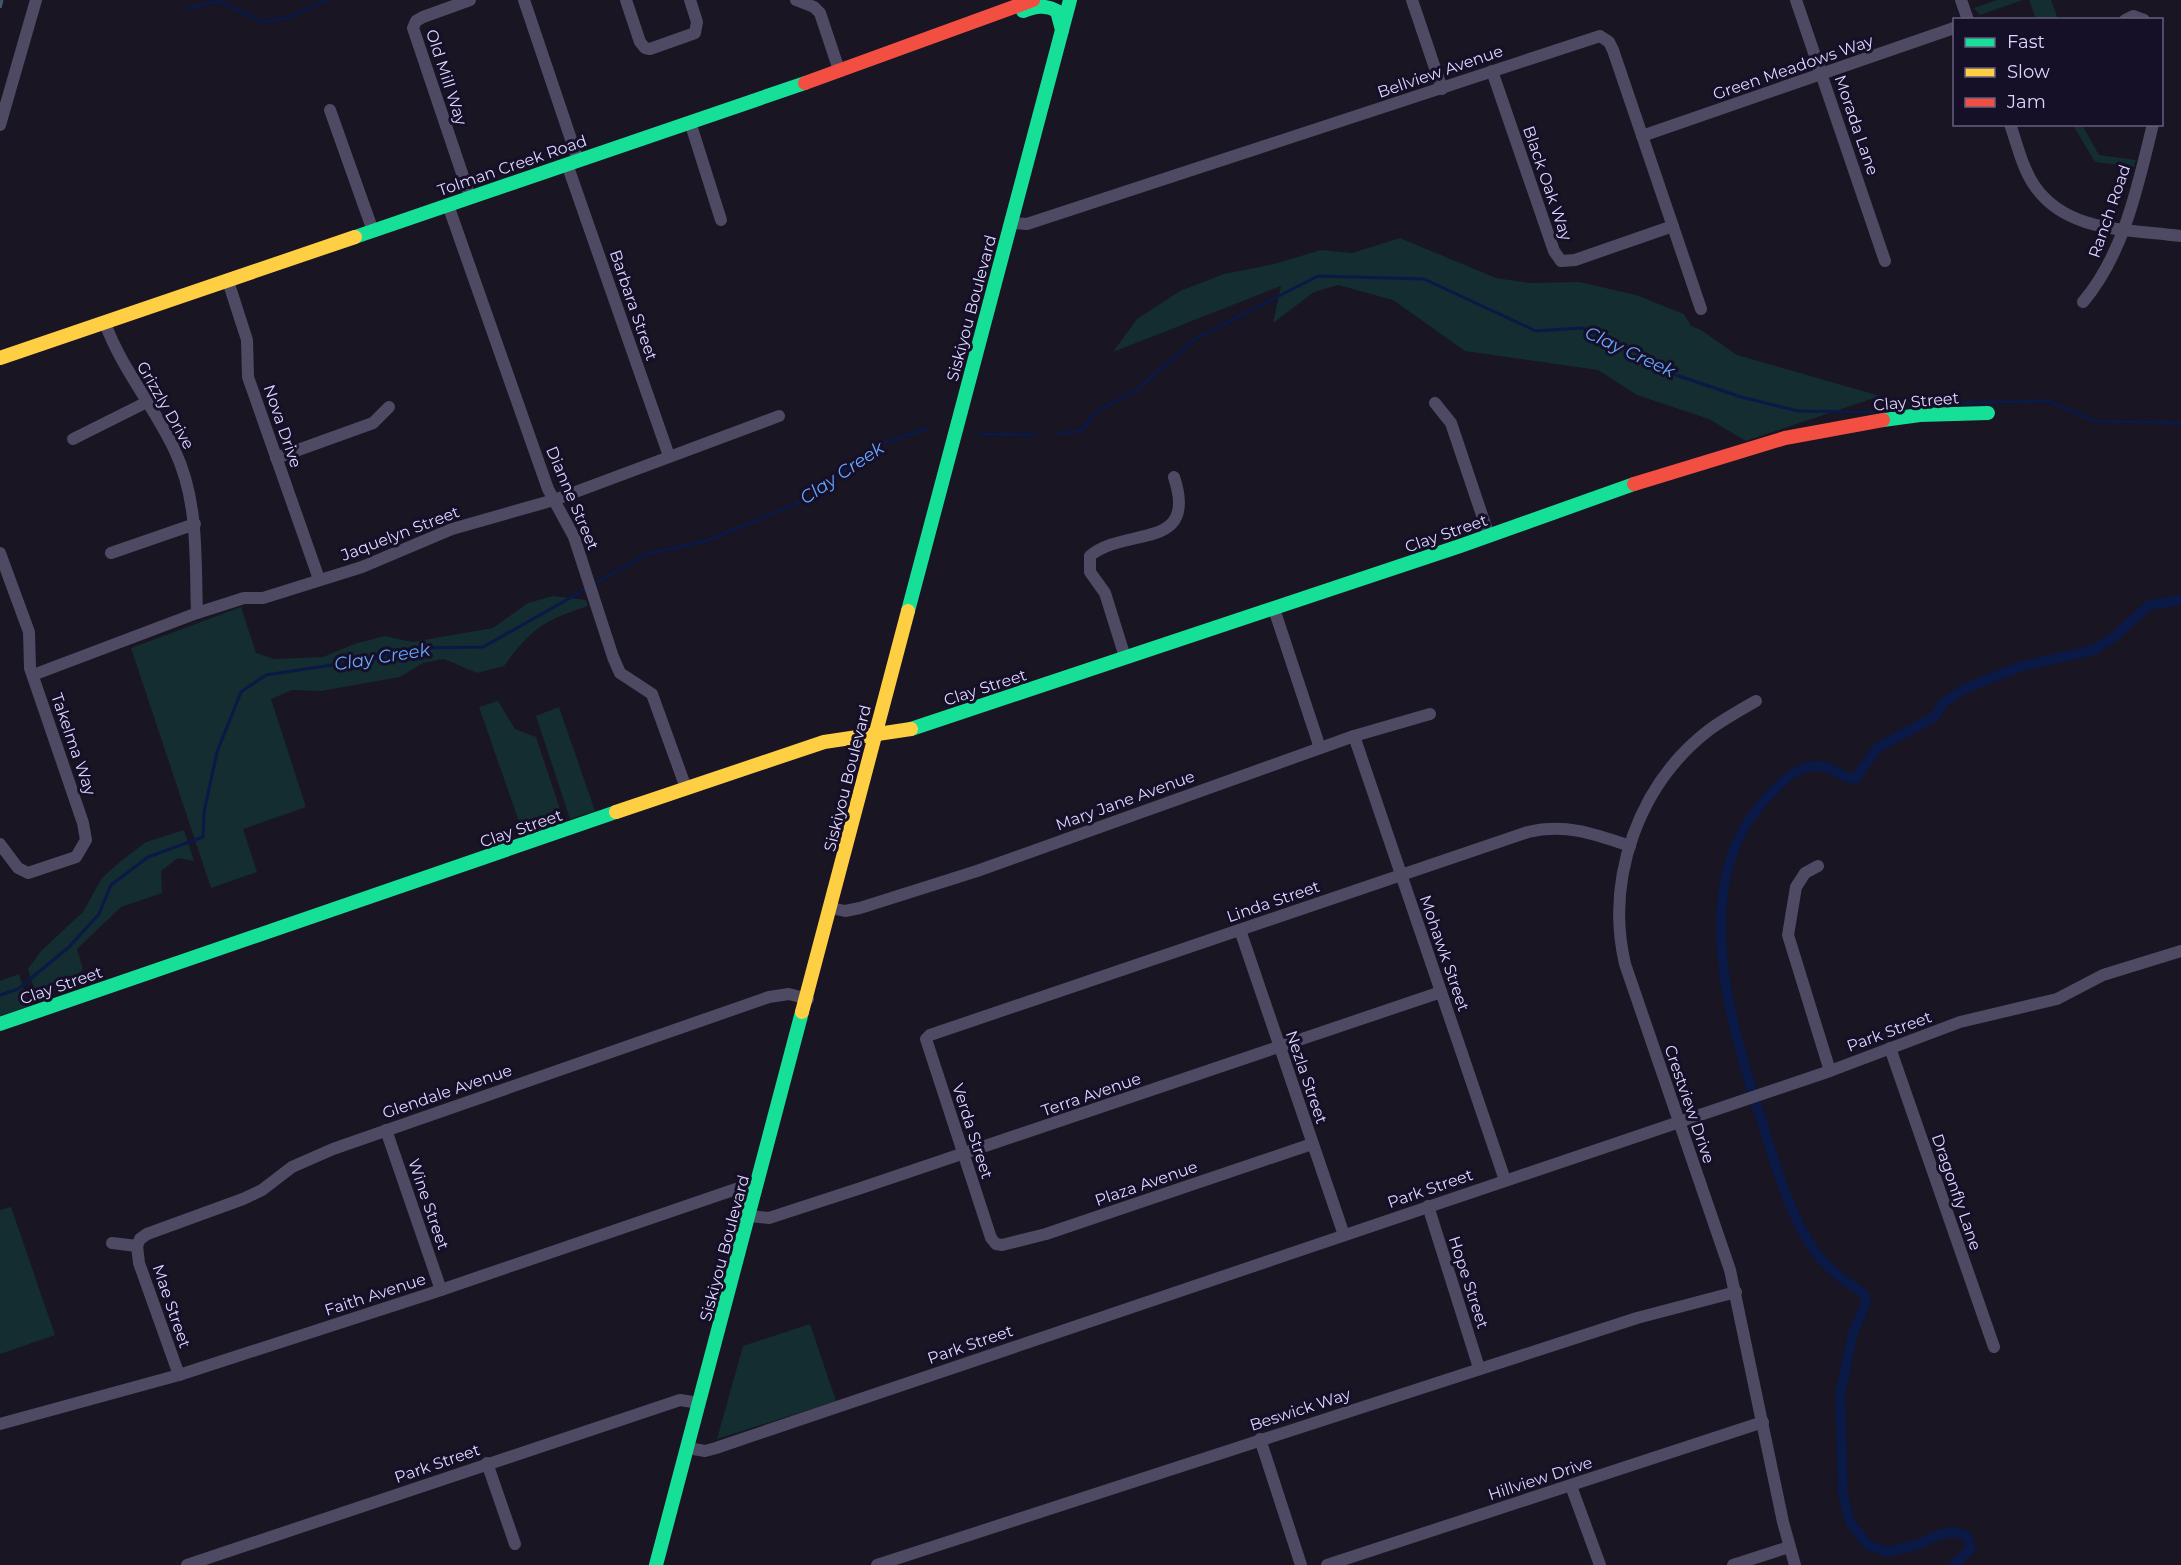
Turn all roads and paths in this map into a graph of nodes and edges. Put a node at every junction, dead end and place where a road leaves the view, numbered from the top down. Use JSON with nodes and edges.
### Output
{"nodes":[{"id":1,"x":36,"y":0,"type":"edge"},
{"id":2,"x":470,"y":0,"type":"edge"},
{"id":3,"x":524,"y":0,"type":"edge"},
{"id":4,"x":626,"y":0,"type":"edge"},
{"id":5,"x":690,"y":0,"type":"edge"},
{"id":6,"x":796,"y":0,"type":"edge"},
{"id":7,"x":1033,"y":0,"type":"edge"},
{"id":8,"x":1070,"y":0,"type":"edge"},
{"id":9,"x":1412,"y":0,"type":"edge"},
{"id":10,"x":1796,"y":0,"type":"edge"},
{"id":11,"x":1961,"y":0,"type":"edge"},
{"id":12,"x":1967,"y":18,"type":"edge"},
{"id":13,"x":962,"y":25,"type":"junction"},
{"id":14,"x":1953,"y":28,"type":"edge"},
{"id":15,"x":1062,"y":31,"type":"junction"},
{"id":16,"x":839,"y":70,"type":"junction"},
{"id":17,"x":1492,"y":71,"type":"junction"},
{"id":18,"x":1822,"y":76,"type":"junction"},
{"id":19,"x":1442,"y":89,"type":"junction"},
{"id":20,"x":330,"y":110,"type":"dead end"},
{"id":21,"x":690,"y":122,"type":"junction"},
{"id":22,"x":0,"y":125,"type":"edge"},
{"id":23,"x":2011,"y":126,"type":"edge"},
{"id":24,"x":2152,"y":126,"type":"edge"},
{"id":25,"x":1642,"y":136,"type":"junction"},
{"id":26,"x":572,"y":162,"type":"junction"},
{"id":27,"x":470,"y":197,"type":"junction"},
{"id":28,"x":447,"y":205,"type":"junction"},
{"id":29,"x":721,"y":220,"type":"dead end"},
{"id":30,"x":1011,"y":223,"type":"junction"},
{"id":31,"x":1673,"y":226,"type":"junction"},
{"id":32,"x":2124,"y":228,"type":"junction"},
{"id":33,"x":373,"y":231,"type":"junction"},
{"id":34,"x":2181,"y":236,"type":"edge"},
{"id":35,"x":1886,"y":261,"type":"dead end"},
{"id":36,"x":228,"y":281,"type":"junction"},
{"id":37,"x":2083,"y":302,"type":"dead end"},
{"id":38,"x":1701,"y":309,"type":"dead end"},
{"id":39,"x":105,"y":323,"type":"junction"},
{"id":40,"x":0,"y":358,"type":"edge"},
{"id":41,"x":147,"y":402,"type":"junction"},
{"id":42,"x":1435,"y":404,"type":"dead end"},
{"id":43,"x":389,"y":407,"type":"dead end"},
{"id":44,"x":1988,"y":413,"type":"dead end"},
{"id":45,"x":779,"y":416,"type":"dead end"},
{"id":46,"x":73,"y":439,"type":"dead end"},
{"id":47,"x":669,"y":456,"type":"junction"},
{"id":48,"x":276,"y":458,"type":"junction"},
{"id":49,"x":1174,"y":477,"type":"dead end"},
{"id":50,"x":554,"y":500,"type":"junction"},
{"id":51,"x":195,"y":524,"type":"junction"},
{"id":52,"x":1489,"y":536,"type":"junction"},
{"id":53,"x":0,"y":553,"type":"edge"},
{"id":54,"x":111,"y":553,"type":"dead end"},
{"id":55,"x":320,"y":579,"type":"junction"},
{"id":56,"x":1274,"y":609,"type":"junction"},
{"id":57,"x":197,"y":613,"type":"junction"},
{"id":58,"x":1125,"y":657,"type":"junction"},
{"id":59,"x":33,"y":675,"type":"junction"},
{"id":60,"x":1756,"y":701,"type":"dead end"},
{"id":61,"x":1430,"y":714,"type":"dead end"},
{"id":62,"x":876,"y":734,"type":"junction"},
{"id":63,"x":1354,"y":736,"type":"junction"},
{"id":64,"x":1320,"y":748,"type":"junction"},
{"id":65,"x":686,"y":788,"type":"junction"},
{"id":66,"x":0,"y":844,"type":"edge"},
{"id":67,"x":1630,"y":846,"type":"junction"},
{"id":68,"x":1818,"y":866,"type":"dead end"},
{"id":69,"x":1402,"y":876,"type":"junction"},
{"id":70,"x":831,"y":908,"type":"junction"},
{"id":71,"x":1240,"y":930,"type":"junction"},
{"id":72,"x":2181,"y":951,"type":"edge"},
{"id":73,"x":1441,"y":992,"type":"junction"},
{"id":74,"x":808,"y":999,"type":"junction"},
{"id":75,"x":0,"y":1024,"type":"edge"},
{"id":76,"x":930,"y":1035,"type":"joint"},
{"id":77,"x":1279,"y":1047,"type":"junction"},
{"id":78,"x":1890,"y":1048,"type":"junction"},
{"id":79,"x":1830,"y":1071,"type":"junction"},
{"id":80,"x":1678,"y":1121,"type":"junction"},
{"id":81,"x":386,"y":1130,"type":"junction"},
{"id":82,"x":1312,"y":1144,"type":"junction"},
{"id":83,"x":964,"y":1154,"type":"junction"},
{"id":84,"x":1505,"y":1180,"type":"junction"},
{"id":85,"x":756,"y":1191,"type":"junction"},
{"id":86,"x":1428,"y":1206,"type":"junction"},
{"id":87,"x":749,"y":1216,"type":"junction"},
{"id":88,"x":1344,"y":1235,"type":"junction"},
{"id":89,"x":991,"y":1238,"type":"joint"},
{"id":90,"x":112,"y":1243,"type":"dead end"},
{"id":91,"x":137,"y":1246,"type":"junction"},
{"id":92,"x":441,"y":1290,"type":"junction"},
{"id":93,"x":1736,"y":1292,"type":"junction"},
{"id":94,"x":1994,"y":1347,"type":"dead end"},
{"id":95,"x":1479,"y":1368,"type":"junction"},
{"id":96,"x":179,"y":1375,"type":"junction"},
{"id":97,"x":699,"y":1403,"type":"junction"},
{"id":98,"x":1763,"y":1422,"type":"junction"},
{"id":99,"x":0,"y":1424,"type":"edge"},
{"id":100,"x":1260,"y":1439,"type":"junction"},
{"id":101,"x":688,"y":1448,"type":"junction"},
{"id":102,"x":487,"y":1463,"type":"junction"},
{"id":103,"x":1571,"y":1486,"type":"junction"},
{"id":104,"x":515,"y":1544,"type":"dead end"},
{"id":105,"x":1789,"y":1547,"type":"junction"},
{"id":106,"x":187,"y":1565,"type":"edge"},
{"id":107,"x":656,"y":1565,"type":"edge"},
{"id":108,"x":877,"y":1565,"type":"edge"},
{"id":109,"x":1301,"y":1565,"type":"edge"},
{"id":110,"x":1327,"y":1565,"type":"edge"},
{"id":111,"x":1600,"y":1565,"type":"edge"},
{"id":112,"x":1733,"y":1565,"type":"edge"},
{"id":113,"x":1795,"y":1565,"type":"edge"}],
"edges":[{"from":1,"to":22,"type":"street"},
{"from":2,"to":27,"type":"street","name":"Old Mill Way"},
{"from":3,"to":26,"type":"street","name":"Barbara Street"},
{"from":4,"to":5,"type":"street"},
{"from":6,"to":16,"type":"street"},
{"from":7,"to":13,"type":"street","name":"Tolman Creek Road"},
{"from":8,"to":15,"type":"street","name":"Siskiyou Boulevard"},
{"from":9,"to":19,"type":"street"},
{"from":10,"to":18,"type":"street","name":"Morada Lane"},
{"from":11,"to":12,"type":"street"},
{"from":13,"to":15,"type":"street"},
{"from":13,"to":16,"type":"street","name":"Tolman Creek Road"},
{"from":14,"to":18,"type":"street","name":"Green Meadows Way"},
{"from":15,"to":30,"type":"street","name":"Siskiyou Boulevard"},
{"from":16,"to":21,"type":"street","name":"Tolman Creek Road"},
{"from":17,"to":19,"type":"street","name":"Bellview Avenue"},
{"from":17,"to":25,"type":"street","name":"Bellview Avenue"},
{"from":17,"to":31,"type":"street","name":"Black Oak Way"},
{"from":18,"to":25,"type":"street","name":"Green Meadows Way"},
{"from":18,"to":35,"type":"street","name":"Morada Lane"},
{"from":19,"to":30,"type":"street","name":"Bellview Avenue"},
{"from":20,"to":33,"type":"street"},
{"from":21,"to":26,"type":"street","name":"Tolman Creek Road"},
{"from":21,"to":29,"type":"street"},
{"from":23,"to":32,"type":"street"},
{"from":24,"to":32,"type":"street","name":"Ranch Road"},
{"from":25,"to":31,"type":"street","name":"Bellview Avenue"},
{"from":26,"to":27,"type":"street","name":"Tolman Creek Road"},
{"from":26,"to":47,"type":"street","name":"Barbara Street"},
{"from":27,"to":28,"type":"street","name":"Tolman Creek Road"},
{"from":28,"to":33,"type":"street","name":"Tolman Creek Road"},
{"from":28,"to":50,"type":"street","name":"Dianne Street"},
{"from":30,"to":62,"type":"street","name":"Siskiyou Boulevard"},
{"from":31,"to":38,"type":"street","name":"Bellview Avenue"},
{"from":32,"to":34,"type":"street"},
{"from":32,"to":37,"type":"street","name":"Ranch Road"},
{"from":33,"to":36,"type":"street","name":"Tolman Creek Road"},
{"from":36,"to":39,"type":"street","name":"Tolman Creek Road"},
{"from":36,"to":48,"type":"street","name":"Nova Drive"},
{"from":39,"to":40,"type":"street","name":"Tolman Creek Road"},
{"from":39,"to":41,"type":"street","name":"Grizzly Drive"},
{"from":41,"to":46,"type":"street"},
{"from":41,"to":51,"type":"street","name":"Grizzly Drive"},
{"from":42,"to":52,"type":"street"},
{"from":43,"to":48,"type":"street"},
{"from":44,"to":52,"type":"street","name":"Clay Street"},
{"from":45,"to":47,"type":"street","name":"Jaquelyn Street"},
{"from":47,"to":50,"type":"street","name":"Jaquelyn Street"},
{"from":48,"to":55,"type":"street","name":"Nova Drive"},
{"from":49,"to":58,"type":"street"},
{"from":50,"to":55,"type":"street","name":"Jaquelyn Street"},
{"from":50,"to":65,"type":"street","name":"Dianne Street"},
{"from":51,"to":54,"type":"street"},
{"from":51,"to":57,"type":"street","name":"Grizzly Drive"},
{"from":52,"to":56,"type":"street","name":"Clay Street"},
{"from":53,"to":59,"type":"street","name":"Takelma Way"},
{"from":55,"to":57,"type":"street","name":"Jaquelyn Street"},
{"from":56,"to":58,"type":"street","name":"Clay Street"},
{"from":56,"to":64,"type":"street"},
{"from":57,"to":59,"type":"street","name":"Jaquelyn Street"},
{"from":58,"to":62,"type":"street","name":"Clay Street"},
{"from":59,"to":66,"type":"street","name":"Takelma Way"},
{"from":60,"to":67,"type":"street","name":"Crestview Drive"},
{"from":61,"to":63,"type":"street","name":"Mary Jane Avenue"},
{"from":62,"to":65,"type":"street","name":"Clay Street"},
{"from":62,"to":70,"type":"street","name":"Siskiyou Boulevard"},
{"from":63,"to":64,"type":"street","name":"Mary Jane Avenue"},
{"from":63,"to":69,"type":"street","name":"Mohawk Street"},
{"from":64,"to":70,"type":"street","name":"Mary Jane Avenue"},
{"from":65,"to":75,"type":"street","name":"Clay Street"},
{"from":67,"to":69,"type":"street","name":"Linda Street"},
{"from":67,"to":80,"type":"street","name":"Crestview Drive"},
{"from":68,"to":79,"type":"street"},
{"from":69,"to":71,"type":"street","name":"Linda Street"},
{"from":69,"to":73,"type":"street","name":"Mohawk Street"},
{"from":70,"to":74,"type":"street","name":"Siskiyou Boulevard"},
{"from":71,"to":76,"type":"street","name":"Linda Street"},
{"from":71,"to":77,"type":"street","name":"Nezla Street"},
{"from":72,"to":78,"type":"street","name":"Park Street"},
{"from":73,"to":77,"type":"street","name":"Terra Avenue"},
{"from":73,"to":84,"type":"street","name":"Mohawk Street"},
{"from":74,"to":81,"type":"street","name":"Glendale Avenue"},
{"from":74,"to":85,"type":"street","name":"Siskiyou Boulevard"},
{"from":76,"to":83,"type":"street","name":"Verda Street"},
{"from":77,"to":82,"type":"street","name":"Nezla Street"},
{"from":77,"to":83,"type":"street","name":"Terra Avenue"},
{"from":78,"to":79,"type":"street","name":"Park Street"},
{"from":78,"to":94,"type":"street","name":"Dragonfly Lane"},
{"from":79,"to":80,"type":"street","name":"Park Street"},
{"from":80,"to":84,"type":"street","name":"Park Street"},
{"from":80,"to":93,"type":"street","name":"Crestview Drive"},
{"from":81,"to":91,"type":"street","name":"Glendale Avenue"},
{"from":81,"to":92,"type":"street","name":"Wine Street"},
{"from":82,"to":88,"type":"street","name":"Nezla Street"},
{"from":82,"to":89,"type":"street","name":"Plaza Avenue"},
{"from":83,"to":87,"type":"street","name":"Terra Avenue"},
{"from":83,"to":89,"type":"street","name":"Verda Street"},
{"from":84,"to":86,"type":"street","name":"Park Street"},
{"from":85,"to":87,"type":"street","name":"Siskiyou Boulevard"},
{"from":85,"to":92,"type":"street","name":"Faith Avenue"},
{"from":86,"to":88,"type":"street","name":"Park Street"},
{"from":86,"to":95,"type":"street","name":"Hope Street"},
{"from":87,"to":97,"type":"street","name":"Siskiyou Boulevard"},
{"from":88,"to":101,"type":"street","name":"Park Street"},
{"from":90,"to":91,"type":"street"},
{"from":91,"to":96,"type":"street","name":"Mae Street"},
{"from":92,"to":96,"type":"street","name":"Faith Avenue"},
{"from":93,"to":95,"type":"street","name":"Beswick Way"},
{"from":93,"to":98,"type":"street","name":"Crestview Drive"},
{"from":95,"to":100,"type":"street","name":"Beswick Way"},
{"from":96,"to":99,"type":"street","name":"Faith Avenue"},
{"from":97,"to":101,"type":"street","name":"Siskiyou Boulevard"},
{"from":97,"to":102,"type":"street","name":"Park Street"},
{"from":98,"to":103,"type":"street","name":"Hillview Drive"},
{"from":98,"to":105,"type":"street","name":"Crestview Drive"},
{"from":100,"to":108,"type":"street","name":"Beswick Way"},
{"from":100,"to":109,"type":"street"},
{"from":101,"to":107,"type":"street","name":"Siskiyou Boulevard"},
{"from":102,"to":104,"type":"street"},
{"from":102,"to":106,"type":"street","name":"Park Street"},
{"from":103,"to":110,"type":"street","name":"Hillview Drive"},
{"from":103,"to":111,"type":"street"},
{"from":105,"to":112,"type":"street"},
{"from":105,"to":113,"type":"street","name":"Crestview Drive"}]}
